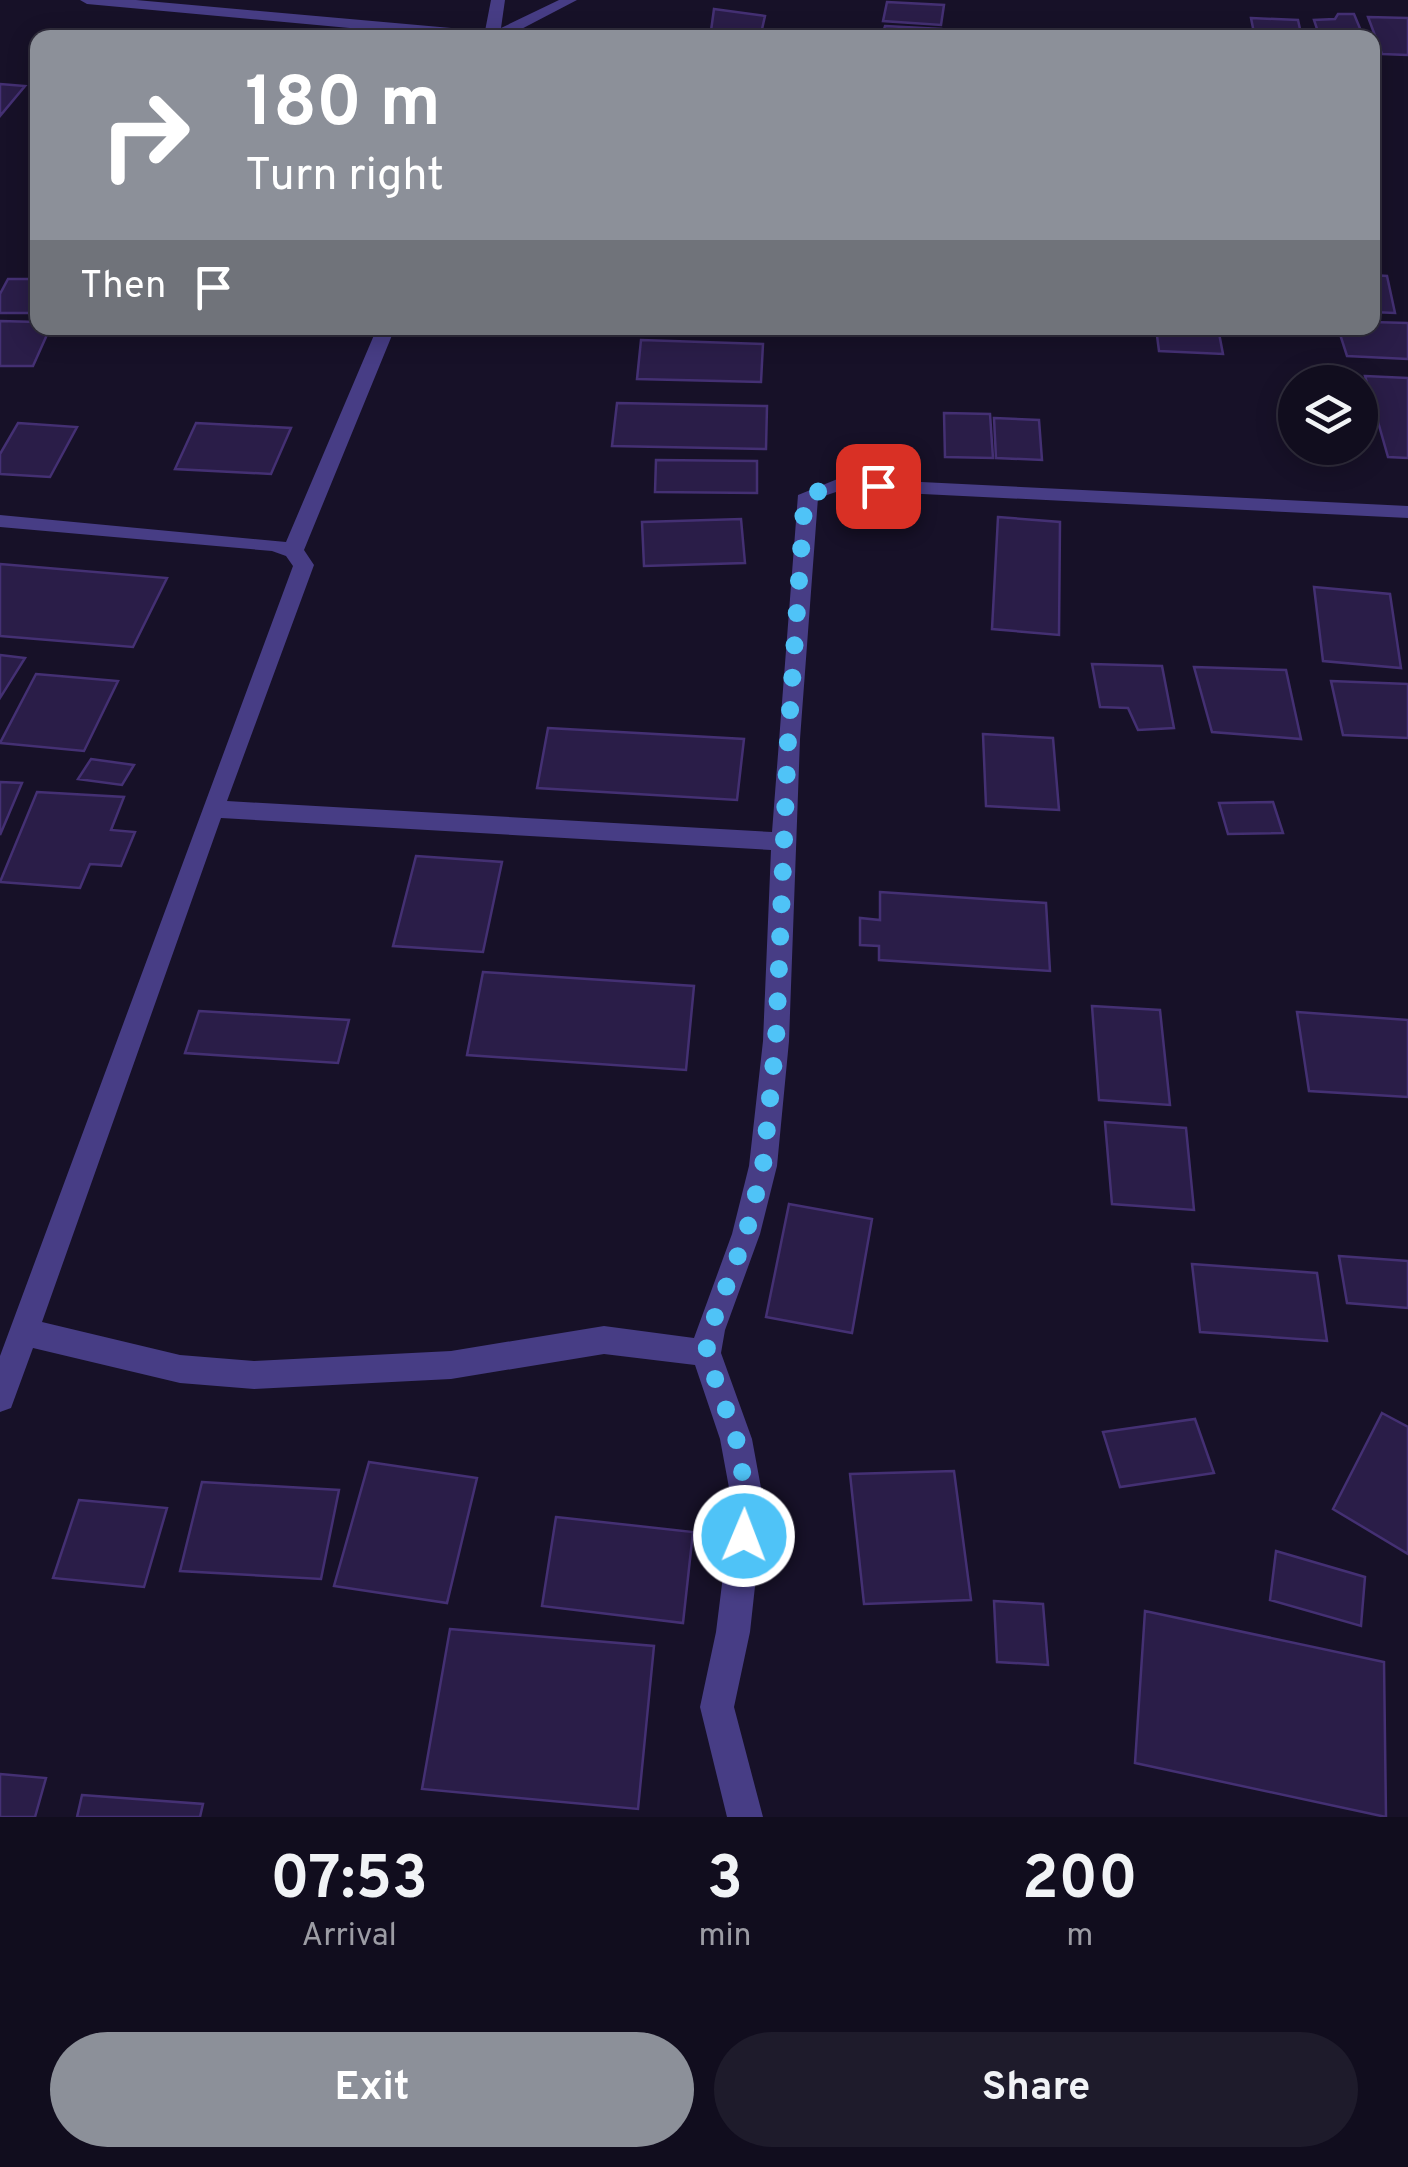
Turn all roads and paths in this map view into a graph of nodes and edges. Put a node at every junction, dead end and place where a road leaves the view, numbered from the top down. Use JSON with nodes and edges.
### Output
{"nodes":[{"id":1,"x":87,"y":0,"type":"edge"},
{"id":2,"x":498,"y":0,"type":"edge"},
{"id":3,"x":570,"y":0,"type":"edge"},
{"id":4,"x":415,"y":30,"type":"edge"},
{"id":5,"x":492,"y":30,"type":"edge"},
{"id":6,"x":506,"y":30,"type":"edge"},
{"id":7,"x":383,"y":335,"type":"edge"},
{"id":8,"x":1408,"y":512,"type":"edge"},
{"id":9,"x":0,"y":521,"type":"edge"},
{"id":10,"x":293,"y":551,"type":"junction"},
{"id":11,"x":212,"y":809,"type":"junction"},
{"id":12,"x":784,"y":842,"type":"junction"},
{"id":13,"x":25,"y":1332,"type":"junction"},
{"id":14,"x":706,"y":1353,"type":"junction"},
{"id":15,"x":0,"y":1398,"type":"edge"},
{"id":16,"x":745,"y":1817,"type":"edge"}],
"edges":[{"from":1,"to":4,"type":"street"},
{"from":2,"to":5,"type":"street"},
{"from":3,"to":6,"type":"street"},
{"from":7,"to":10,"type":"street"},
{"from":8,"to":12,"type":"street"},
{"from":9,"to":10,"type":"street"},
{"from":10,"to":11,"type":"street"},
{"from":11,"to":12,"type":"street"},
{"from":11,"to":13,"type":"street"},
{"from":12,"to":14,"type":"street"},
{"from":13,"to":14,"type":"street"},
{"from":13,"to":15,"type":"street"},
{"from":14,"to":16,"type":"street"}]}
